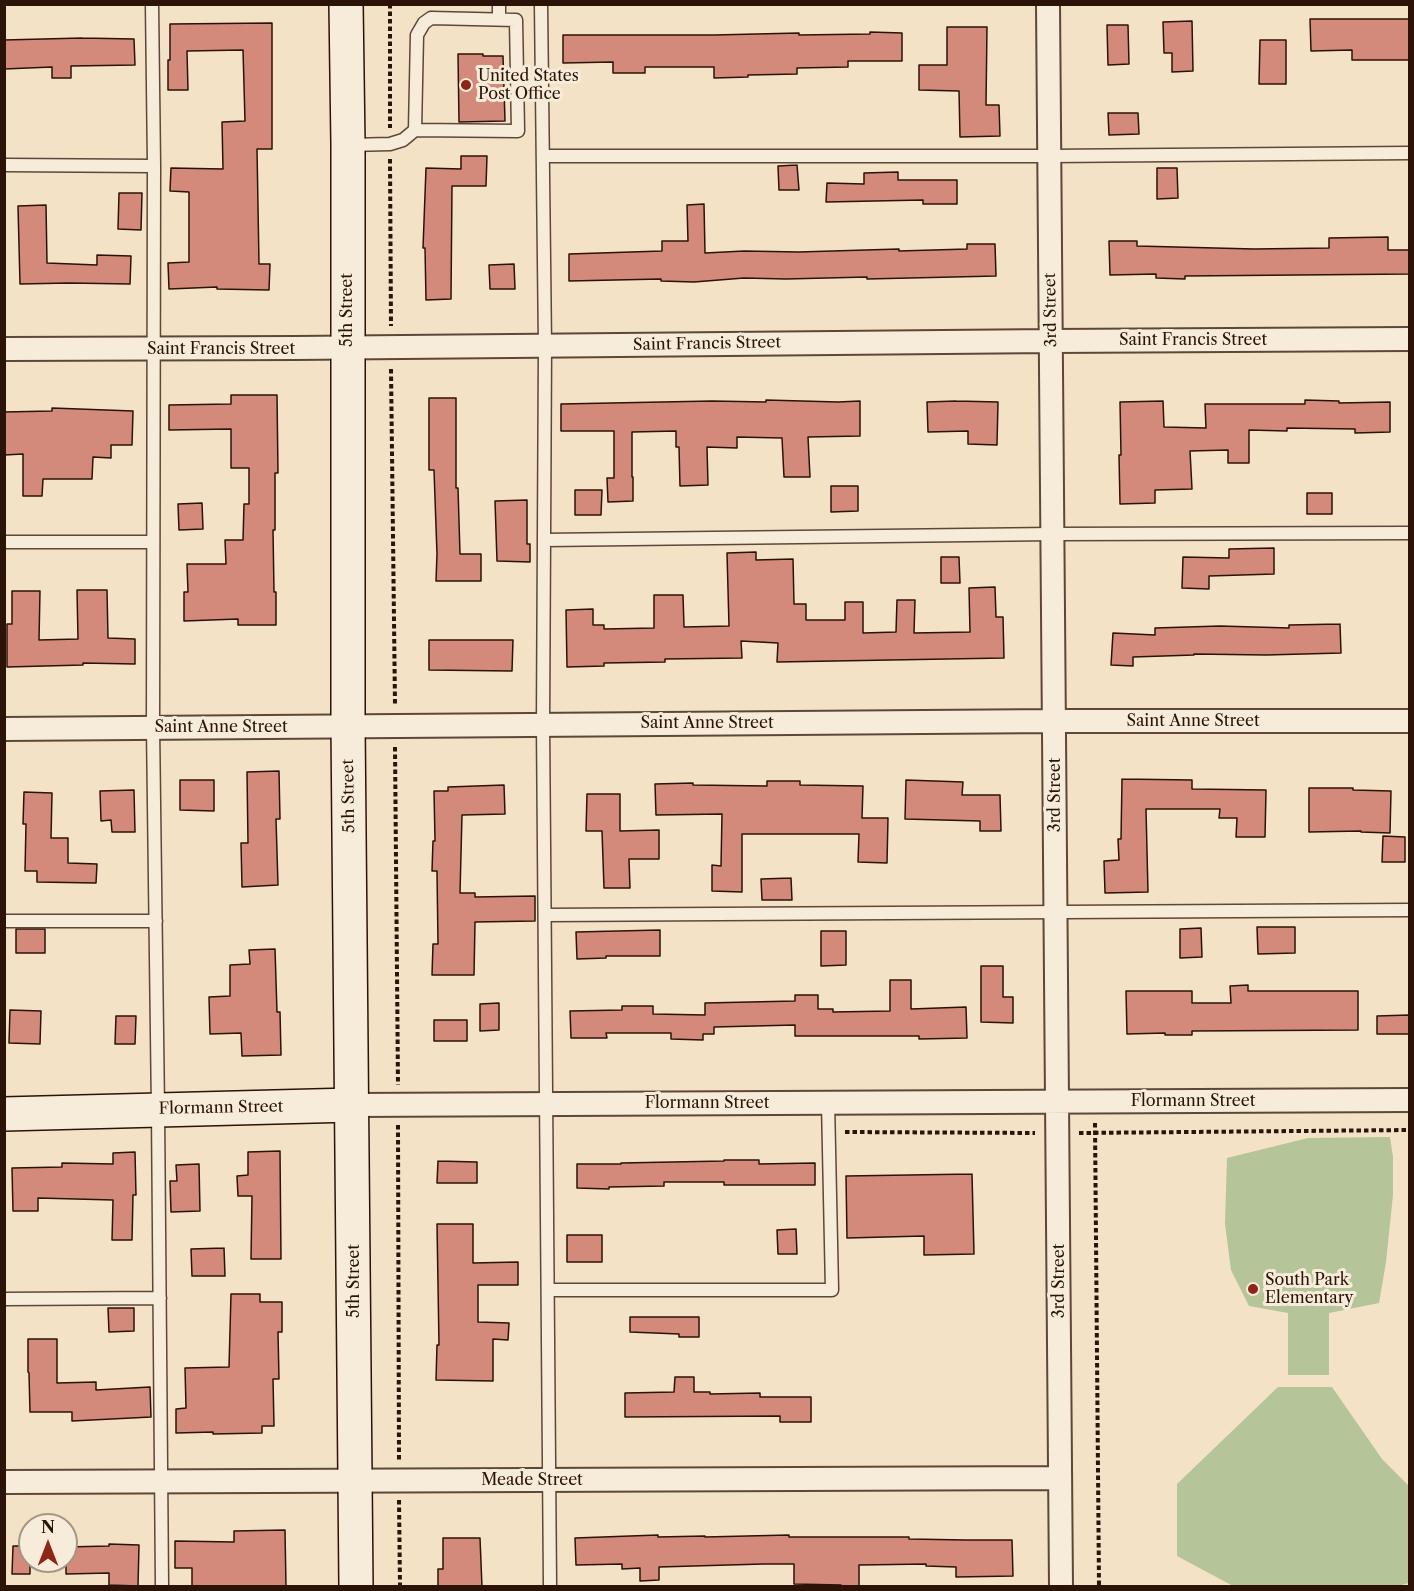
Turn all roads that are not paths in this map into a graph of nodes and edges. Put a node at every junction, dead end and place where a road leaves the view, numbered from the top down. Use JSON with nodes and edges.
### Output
{"nodes":[{"id":1,"x":152,"y":4,"type":"edge"},
{"id":2,"x":346,"y":4,"type":"edge"},
{"id":3,"x":499,"y":4,"type":"edge"},
{"id":4,"x":541,"y":4,"type":"edge"},
{"id":5,"x":1048,"y":4,"type":"edge"},
{"id":6,"x":499,"y":20,"type":"junction"},
{"id":7,"x":414,"y":130,"type":"junction"},
{"id":8,"x":348,"y":145,"type":"junction"},
{"id":9,"x":1410,"y":153,"type":"edge"},
{"id":10,"x":543,"y":156,"type":"junction"},
{"id":11,"x":1049,"y":156,"type":"junction"},
{"id":12,"x":4,"y":165,"type":"edge"},
{"id":13,"x":154,"y":166,"type":"junction"},
{"id":14,"x":1410,"y":339,"type":"edge"},
{"id":15,"x":1051,"y":341,"type":"junction"},
{"id":16,"x":545,"y":346,"type":"junction"},
{"id":17,"x":347,"y":348,"type":"junction"},
{"id":18,"x":4,"y":349,"type":"edge"},
{"id":19,"x":153,"y":349,"type":"junction"},
{"id":20,"x":1410,"y":532,"type":"edge"},
{"id":21,"x":1053,"y":534,"type":"junction"},
{"id":22,"x":544,"y":540,"type":"junction"},
{"id":23,"x":4,"y":542,"type":"edge"},
{"id":24,"x":153,"y":542,"type":"junction"},
{"id":25,"x":1054,"y":721,"type":"junction"},
{"id":26,"x":1410,"y":721,"type":"edge"},
{"id":27,"x":543,"y":724,"type":"junction"},
{"id":28,"x":348,"y":725,"type":"junction"},
{"id":29,"x":153,"y":727,"type":"junction"},
{"id":30,"x":4,"y":729,"type":"edge"},
{"id":31,"x":1410,"y":910,"type":"edge"},
{"id":32,"x":1056,"y":912,"type":"junction"},
{"id":33,"x":545,"y":915,"type":"junction"},
{"id":34,"x":4,"y":921,"type":"edge"},
{"id":35,"x":156,"y":921,"type":"junction"},
{"id":36,"x":1410,"y":1100,"type":"edge"},
{"id":37,"x":1058,"y":1101,"type":"junction"},
{"id":38,"x":828,"y":1102,"type":"junction"},
{"id":39,"x":546,"y":1104,"type":"junction"},
{"id":40,"x":352,"y":1106,"type":"junction"},
{"id":41,"x":158,"y":1110,"type":"junction"},
{"id":42,"x":4,"y":1113,"type":"edge"},
{"id":43,"x":548,"y":1290,"type":"junction"},
{"id":44,"x":160,"y":1298,"type":"junction"},
{"id":45,"x":4,"y":1299,"type":"edge"},
{"id":46,"x":1060,"y":1478,"type":"junction"},
{"id":47,"x":550,"y":1480,"type":"junction"},
{"id":48,"x":355,"y":1481,"type":"junction"},
{"id":49,"x":4,"y":1482,"type":"edge"},
{"id":50,"x":161,"y":1482,"type":"junction"},
{"id":51,"x":162,"y":1587,"type":"edge"},
{"id":52,"x":356,"y":1587,"type":"edge"},
{"id":53,"x":550,"y":1587,"type":"edge"},
{"id":54,"x":1061,"y":1587,"type":"edge"}],
"edges":[{"from":1,"to":13,"type":"lane"},
{"from":2,"to":8,"type":"main road","name":"5th Street"},
{"from":3,"to":6,"type":"lane"},
{"from":4,"to":10,"type":"lane"},
{"from":5,"to":11,"type":"street","name":"3rd Street"},
{"from":6,"to":7,"type":"lane"},
{"from":6,"to":7,"type":"lane"},
{"from":7,"to":8,"type":"lane"},
{"from":8,"to":17,"type":"main road","name":"5th Street"},
{"from":9,"to":11,"type":"lane"},
{"from":10,"to":11,"type":"lane"},
{"from":10,"to":16,"type":"lane"},
{"from":11,"to":15,"type":"street","name":"3rd Street"},
{"from":12,"to":13,"type":"lane"},
{"from":13,"to":19,"type":"lane"},
{"from":14,"to":15,"type":"street","name":"Saint Francis Street"},
{"from":15,"to":16,"type":"street","name":"Saint Francis Street"},
{"from":15,"to":21,"type":"street","name":"3rd Street"},
{"from":16,"to":17,"type":"street","name":"Saint Francis Street"},
{"from":16,"to":22,"type":"lane"},
{"from":17,"to":19,"type":"street","name":"Saint Francis Street"},
{"from":17,"to":28,"type":"main road","name":"5th Street"},
{"from":18,"to":19,"type":"street","name":"Saint Francis Street"},
{"from":19,"to":24,"type":"lane"},
{"from":20,"to":21,"type":"lane"},
{"from":21,"to":22,"type":"lane"},
{"from":21,"to":25,"type":"street","name":"3rd Street"},
{"from":22,"to":27,"type":"lane"},
{"from":23,"to":24,"type":"lane"},
{"from":24,"to":29,"type":"lane"},
{"from":25,"to":26,"type":"street","name":"Saint Anne Street"},
{"from":25,"to":27,"type":"street","name":"Saint Anne Street"},
{"from":25,"to":32,"type":"street","name":"3rd Street"},
{"from":27,"to":28,"type":"street","name":"Saint Anne Street"},
{"from":27,"to":33,"type":"lane"},
{"from":28,"to":29,"type":"street","name":"Saint Anne Street"},
{"from":28,"to":40,"type":"main road","name":"5th Street"},
{"from":29,"to":30,"type":"street","name":"Saint Anne Street"},
{"from":29,"to":35,"type":"lane"},
{"from":31,"to":32,"type":"lane"},
{"from":32,"to":33,"type":"lane"},
{"from":32,"to":37,"type":"street","name":"3rd Street"},
{"from":33,"to":39,"type":"lane"},
{"from":34,"to":35,"type":"lane"},
{"from":35,"to":41,"type":"lane"},
{"from":36,"to":37,"type":"street","name":"Flormann Street"},
{"from":37,"to":38,"type":"street","name":"Flormann Street"},
{"from":37,"to":46,"type":"street","name":"3rd Street"},
{"from":38,"to":39,"type":"street","name":"Flormann Street"},
{"from":38,"to":43,"type":"lane"},
{"from":39,"to":40,"type":"street","name":"Flormann Street"},
{"from":39,"to":43,"type":"lane"},
{"from":40,"to":41,"type":"main road","name":"Flormann Street"},
{"from":40,"to":48,"type":"main road","name":"5th Street"},
{"from":41,"to":42,"type":"main road","name":"Flormann Street"},
{"from":41,"to":44,"type":"lane"},
{"from":43,"to":47,"type":"lane"},
{"from":44,"to":45,"type":"lane"},
{"from":44,"to":50,"type":"lane"},
{"from":46,"to":47,"type":"street","name":"Meade Street"},
{"from":46,"to":54,"type":"street","name":"3rd Street"},
{"from":47,"to":48,"type":"street","name":"Meade Street"},
{"from":47,"to":53,"type":"lane"},
{"from":48,"to":50,"type":"street","name":"Meade Street"},
{"from":48,"to":52,"type":"main road","name":"5th Street"},
{"from":49,"to":50,"type":"street","name":"Meade Street"},
{"from":50,"to":51,"type":"lane"}]}
